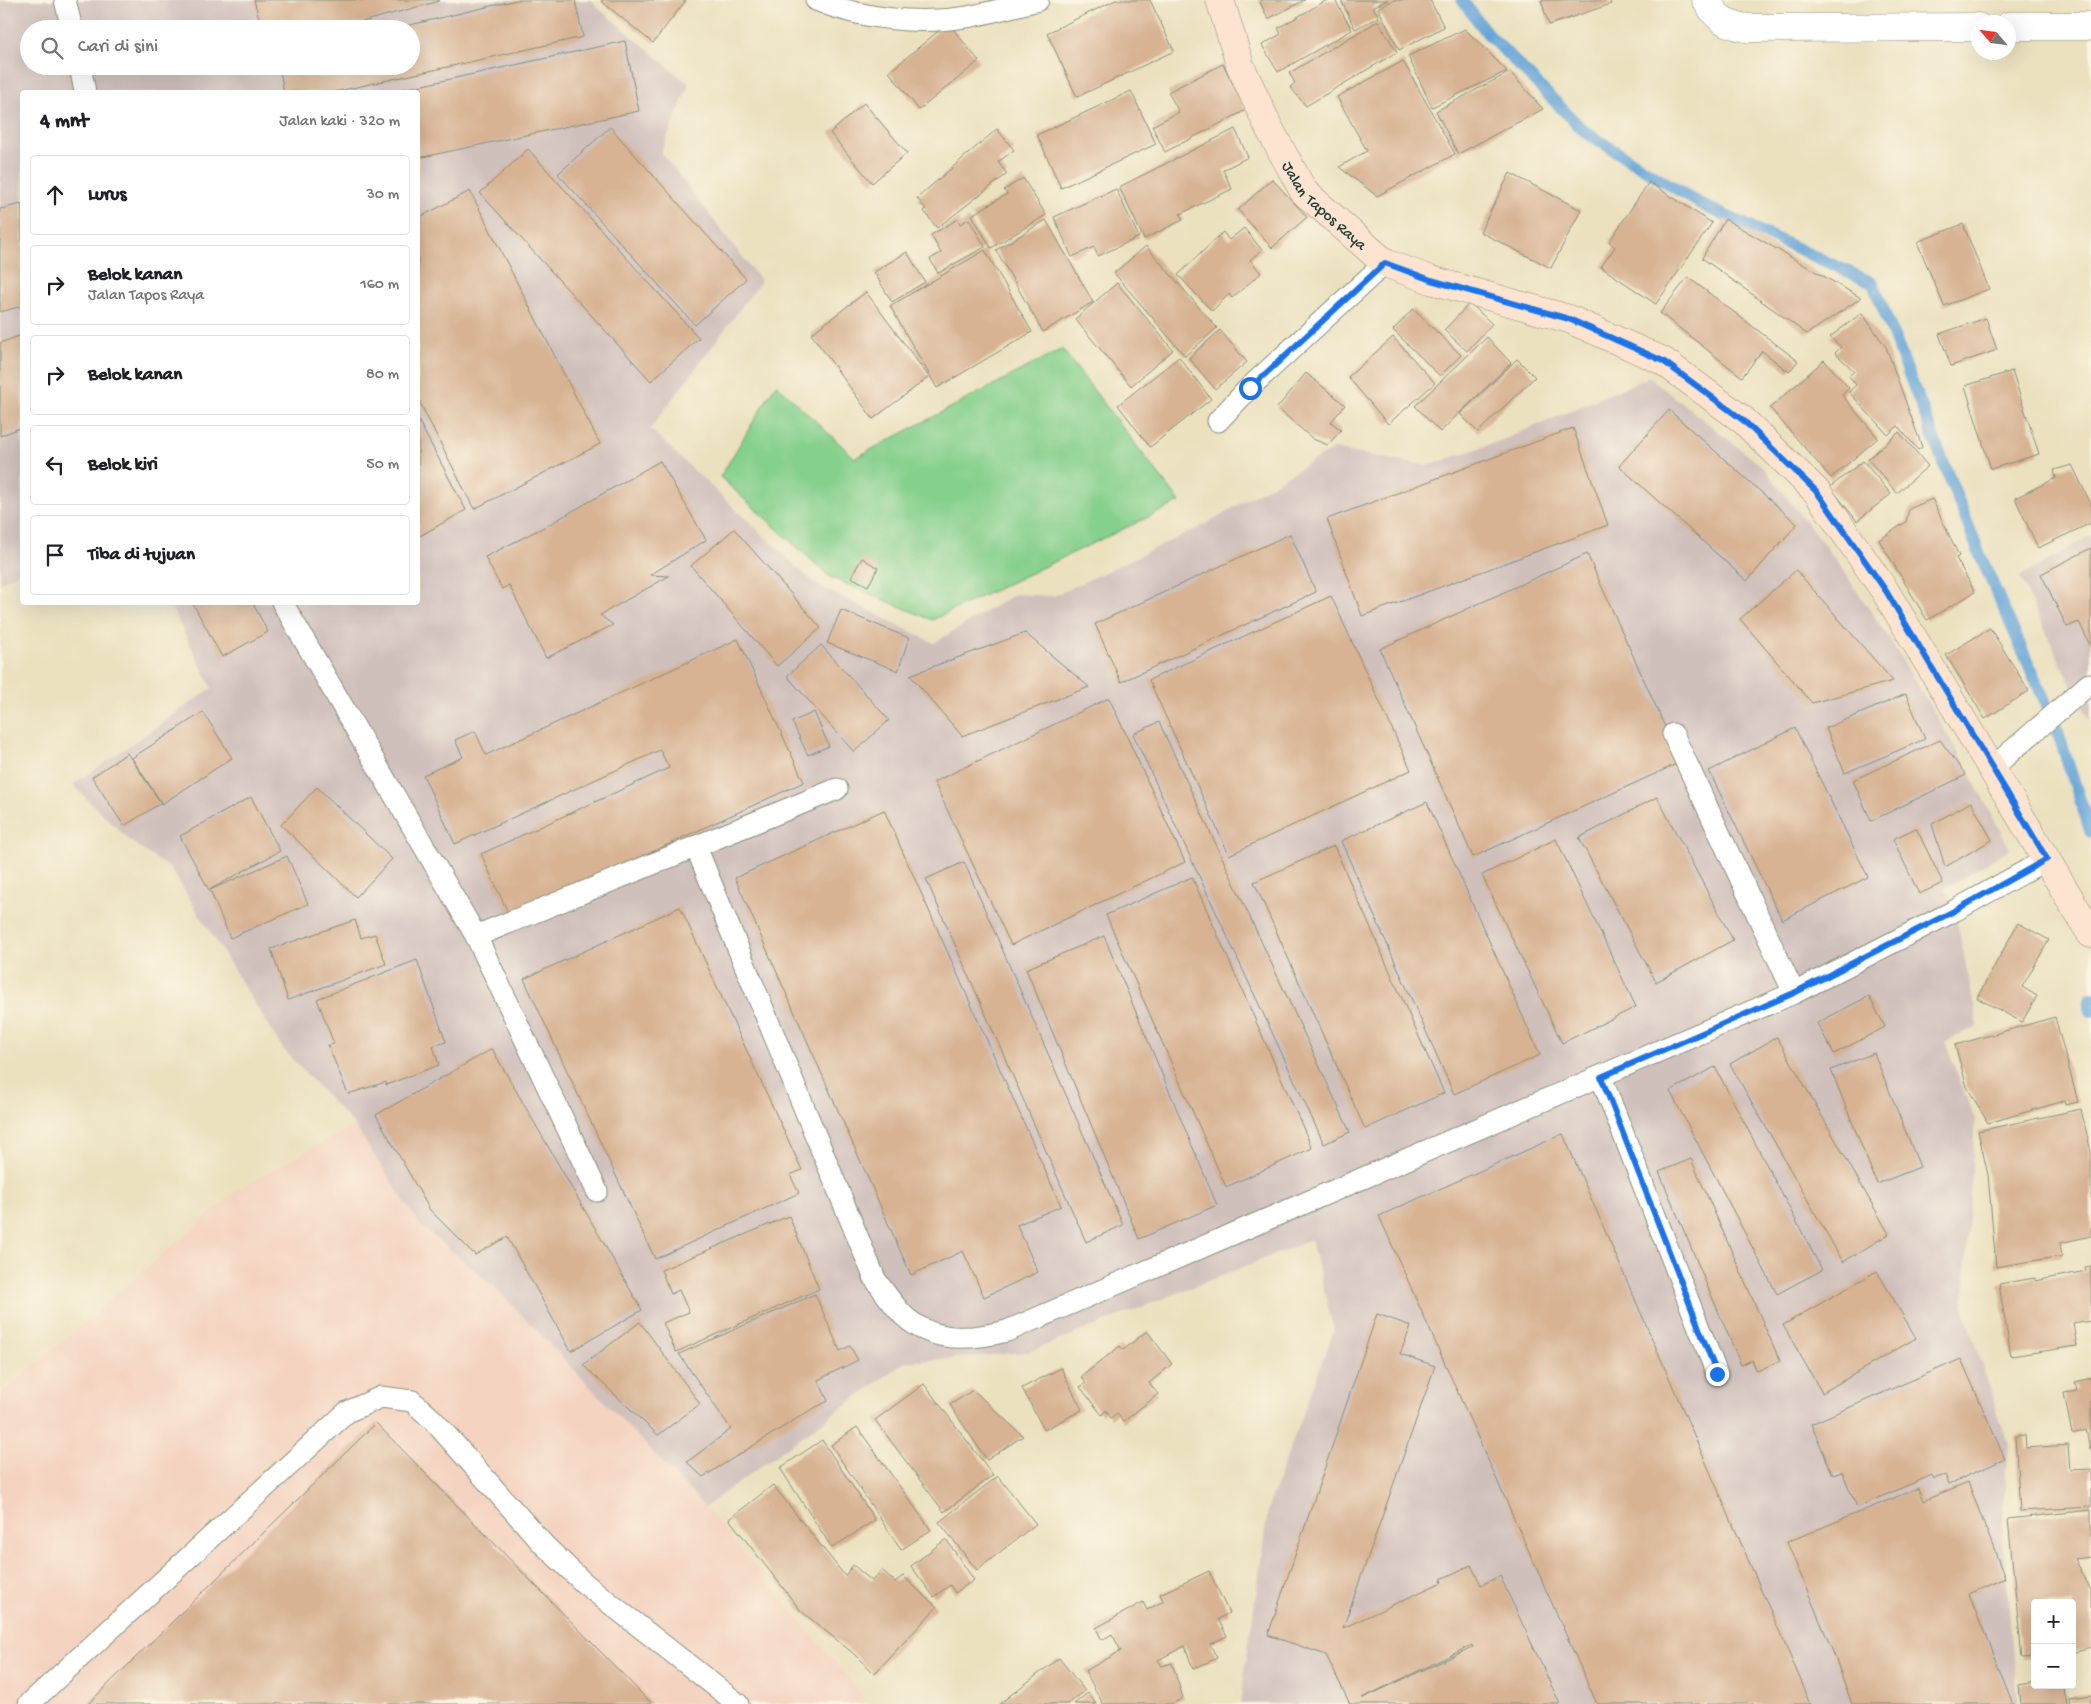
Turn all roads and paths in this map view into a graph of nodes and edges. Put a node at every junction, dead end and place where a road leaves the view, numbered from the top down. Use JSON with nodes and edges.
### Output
{"nodes":[{"id":1,"x":65,"y":0,"type":"edge"},
{"id":2,"x":816,"y":0,"type":"edge"},
{"id":3,"x":1038,"y":0,"type":"edge"},
{"id":4,"x":1220,"y":0,"type":"edge"},
{"id":5,"x":1706,"y":0,"type":"edge"},
{"id":6,"x":70,"y":20,"type":"edge"},
{"id":7,"x":2016,"y":26,"type":"edge"},
{"id":8,"x":2091,"y":26,"type":"edge"},
{"id":9,"x":1971,"y":27,"type":"edge"},
{"id":10,"x":82,"y":75,"type":"edge"},
{"id":11,"x":86,"y":90,"type":"edge"},
{"id":12,"x":1385,"y":263,"type":"junction"},
{"id":13,"x":1218,"y":421,"type":"dead end"},
{"id":14,"x":284,"y":605,"type":"edge"},
{"id":15,"x":2089,"y":684,"type":"dead end"},
{"id":16,"x":1673,"y":734,"type":"dead end"},
{"id":17,"x":1992,"y":768,"type":"junction"},
{"id":18,"x":837,"y":790,"type":"dead end"},
{"id":19,"x":696,"y":847,"type":"junction"},
{"id":20,"x":2047,"y":859,"type":"junction"},
{"id":21,"x":2088,"y":929,"type":"edge"},
{"id":22,"x":476,"y":936,"type":"junction"},
{"id":23,"x":1794,"y":993,"type":"junction"},
{"id":24,"x":1601,"y":1077,"type":"junction"},
{"id":25,"x":597,"y":1191,"type":"dead end"},
{"id":26,"x":1717,"y":1374,"type":"dead end"},
{"id":27,"x":28,"y":1704,"type":"edge"},
{"id":28,"x":738,"y":1704,"type":"edge"}],
"edges":[{"from":1,"to":6,"type":"lane"},
{"from":2,"to":3,"type":"lane"},
{"from":4,"to":12,"type":"main road","name":"Jalan Tapos Raya"},
{"from":5,"to":9,"type":"street"},
{"from":7,"to":8,"type":"street"},
{"from":10,"to":11,"type":"lane"},
{"from":12,"to":13,"type":"lane"},
{"from":12,"to":17,"type":"main road","name":"Jalan Tapos Raya"},
{"from":14,"to":22,"type":"lane"},
{"from":15,"to":17,"type":"lane"},
{"from":16,"to":23,"type":"lane"},
{"from":17,"to":20,"type":"main road","name":"Jalan Tapos Raya"},
{"from":18,"to":19,"type":"lane"},
{"from":19,"to":22,"type":"lane"},
{"from":19,"to":24,"type":"lane"},
{"from":20,"to":21,"type":"main road","name":"Jalan Tapos Raya"},
{"from":20,"to":23,"type":"lane"},
{"from":22,"to":25,"type":"lane"},
{"from":23,"to":24,"type":"lane"},
{"from":24,"to":26,"type":"lane"},
{"from":27,"to":28,"type":"lane"}]}
